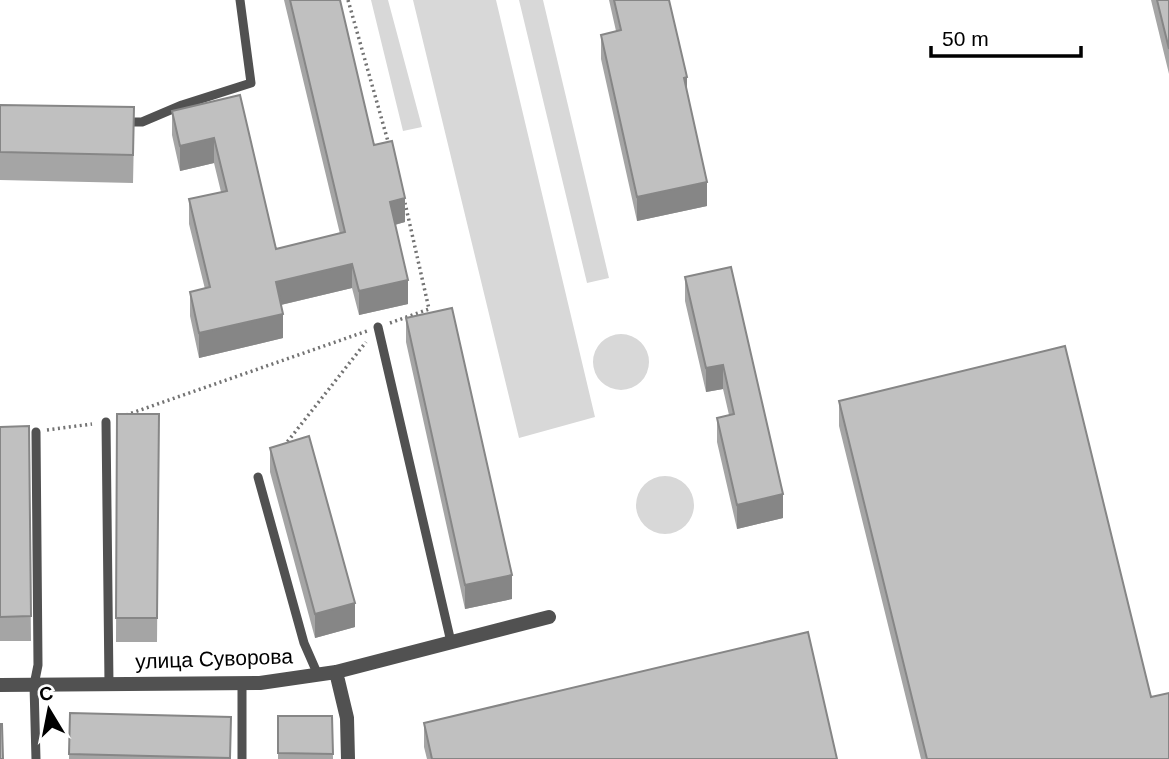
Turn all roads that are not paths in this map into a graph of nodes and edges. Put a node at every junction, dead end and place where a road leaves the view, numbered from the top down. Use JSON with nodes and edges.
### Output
{"nodes":[{"id":1,"x":240,"y":0,"type":"edge"},
{"id":2,"x":116,"y":122,"type":"edge"},
{"id":3,"x":379,"y":327,"type":"road end"},
{"id":4,"x":106,"y":422,"type":"road end"},
{"id":5,"x":36,"y":432,"type":"road end"},
{"id":6,"x":258,"y":477,"type":"road end"},
{"id":7,"x":549,"y":617,"type":"dead end"},
{"id":8,"x":451,"y":642,"type":"junction"},
{"id":9,"x":336,"y":672,"type":"junction"},
{"id":10,"x":318,"y":675,"type":"junction"},
{"id":11,"x":242,"y":683,"type":"junction"},
{"id":12,"x":110,"y":684,"type":"junction"},
{"id":13,"x":0,"y":685,"type":"edge"},
{"id":14,"x":34,"y":685,"type":"junction"},
{"id":15,"x":36,"y":759,"type":"edge"},
{"id":16,"x":242,"y":759,"type":"edge"},
{"id":17,"x":348,"y":759,"type":"edge"}],
"edges":[{"from":1,"to":2,"type":"lane"},
{"from":3,"to":8,"type":"lane"},
{"from":4,"to":12,"type":"lane"},
{"from":5,"to":14,"type":"lane"},
{"from":6,"to":10,"type":"lane"},
{"from":7,"to":8,"type":"street","name":"улица Суворова"},
{"from":8,"to":9,"type":"street","name":"улица Суворова"},
{"from":9,"to":10,"type":"street","name":"улица Суворова"},
{"from":9,"to":17,"type":"street"},
{"from":10,"to":11,"type":"street","name":"улица Суворова"},
{"from":11,"to":12,"type":"street","name":"улица Суворова"},
{"from":11,"to":16,"type":"lane"},
{"from":12,"to":14,"type":"street","name":"улица Суворова"},
{"from":13,"to":14,"type":"street","name":"улица Суворова"},
{"from":14,"to":15,"type":"lane"}]}
